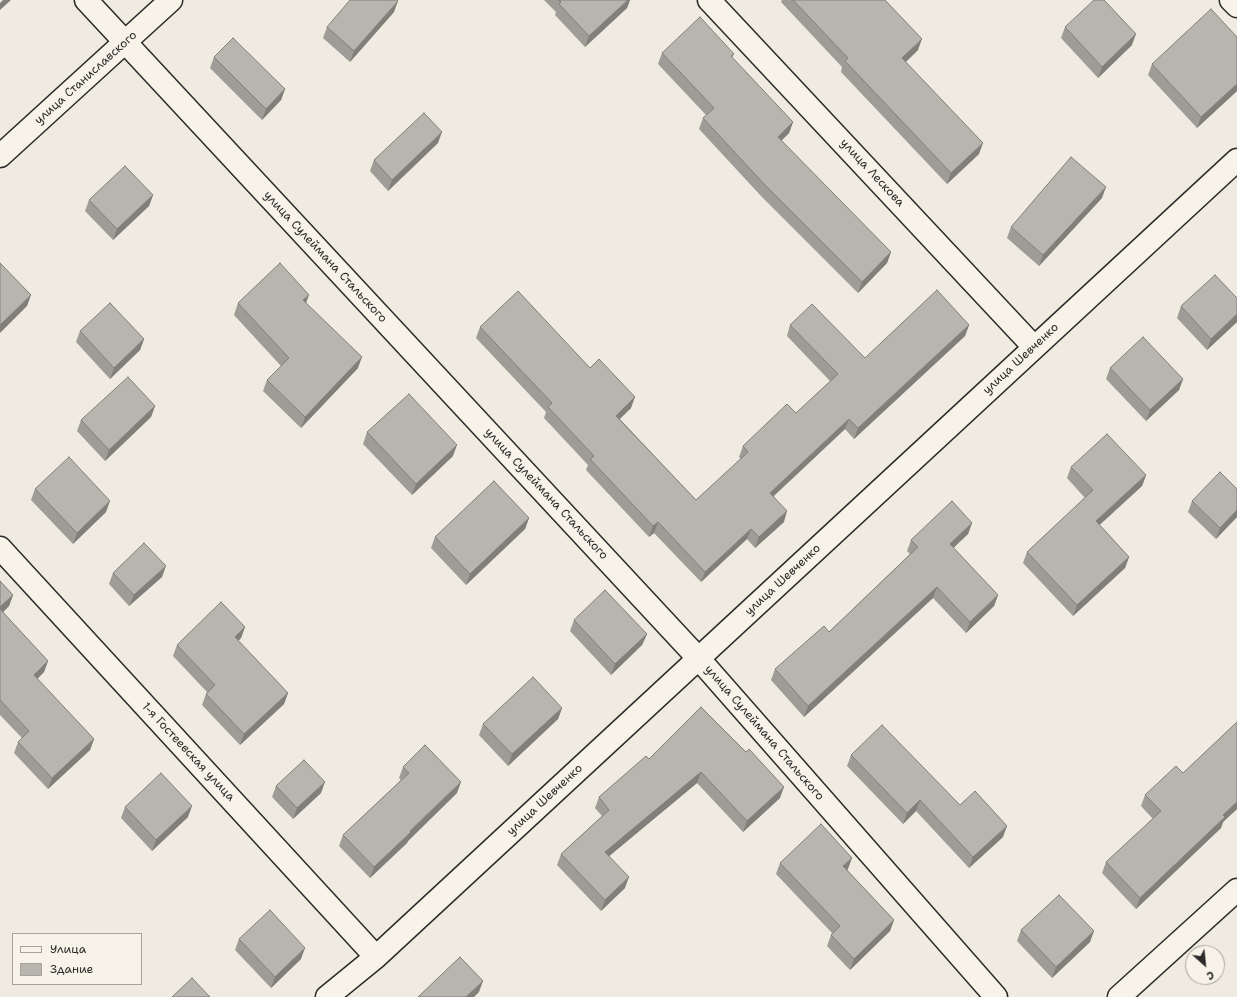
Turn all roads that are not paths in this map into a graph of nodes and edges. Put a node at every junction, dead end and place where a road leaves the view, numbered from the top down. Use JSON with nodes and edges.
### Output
{"nodes":[{"id":1,"x":86,"y":0,"type":"edge"},
{"id":2,"x":171,"y":0,"type":"edge"},
{"id":3,"x":709,"y":0,"type":"edge"},
{"id":4,"x":1231,"y":0,"type":"edge"},
{"id":5,"x":1237,"y":6,"type":"edge"},
{"id":6,"x":126,"y":42,"type":"junction"},
{"id":7,"x":0,"y":156,"type":"edge"},
{"id":8,"x":1237,"y":160,"type":"edge"},
{"id":9,"x":1034,"y":347,"type":"junction"},
{"id":10,"x":0,"y":548,"type":"edge"},
{"id":11,"x":699,"y":659,"type":"junction"},
{"id":12,"x":1237,"y":890,"type":"edge"},
{"id":13,"x":376,"y":957,"type":"junction"},
{"id":14,"x":327,"y":997,"type":"edge"},
{"id":15,"x":996,"y":997,"type":"edge"},
{"id":16,"x":1119,"y":997,"type":"edge"}],
"edges":[{"from":1,"to":6,"type":"street","name":"улица Сулеймана Стальского"},
{"from":2,"to":6,"type":"street","name":"улица Станиславского"},
{"from":3,"to":9,"type":"street","name":"улица Лескова"},
{"from":4,"to":5,"type":"street"},
{"from":6,"to":7,"type":"street","name":"улица Станиславского"},
{"from":6,"to":11,"type":"street","name":"улица Сулеймана Стальского"},
{"from":8,"to":9,"type":"street","name":"улица Шевченко"},
{"from":9,"to":11,"type":"street","name":"улица Шевченко"},
{"from":10,"to":13,"type":"street","name":"1-я Гостеевская улица"},
{"from":11,"to":13,"type":"street","name":"улица Шевченко"},
{"from":11,"to":15,"type":"street","name":"улица Сулеймана Стальского"},
{"from":12,"to":16,"type":"street"},
{"from":13,"to":14,"type":"street","name":"улица Шевченко"}]}
